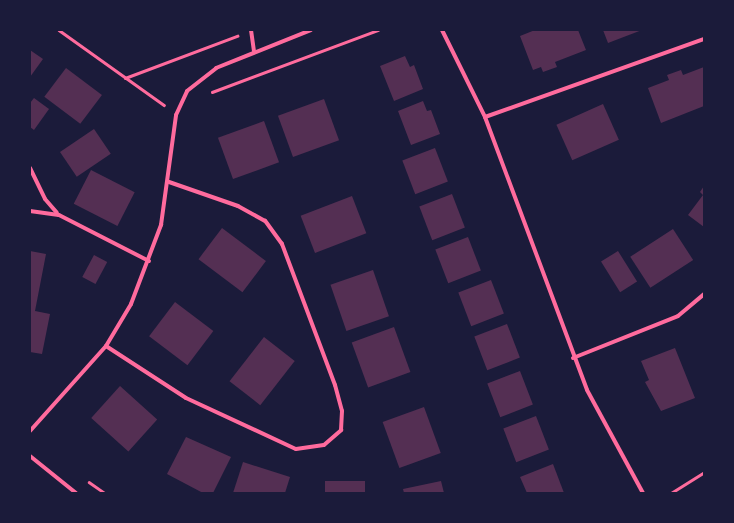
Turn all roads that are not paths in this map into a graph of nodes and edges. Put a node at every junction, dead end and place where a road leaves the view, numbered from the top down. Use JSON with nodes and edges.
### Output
{"nodes":[{"id":1,"x":251,"y":30,"type":"edge"},
{"id":2,"x":311,"y":30,"type":"edge"},
{"id":3,"x":442,"y":30,"type":"edge"},
{"id":4,"x":704,"y":39,"type":"edge"},
{"id":5,"x":254,"y":51,"type":"junction"},
{"id":6,"x":485,"y":117,"type":"junction"},
{"id":7,"x":30,"y":168,"type":"edge"},
{"id":8,"x":169,"y":182,"type":"junction"},
{"id":9,"x":30,"y":210,"type":"edge"},
{"id":10,"x":59,"y":215,"type":"junction"},
{"id":11,"x":150,"y":262,"type":"junction"},
{"id":12,"x":704,"y":294,"type":"edge"},
{"id":13,"x":106,"y":346,"type":"junction"},
{"id":14,"x":573,"y":358,"type":"junction"},
{"id":15,"x":30,"y":431,"type":"edge"},
{"id":16,"x":30,"y":456,"type":"edge"},
{"id":17,"x":76,"y":493,"type":"edge"},
{"id":18,"x":643,"y":493,"type":"edge"}],
"edges":[{"from":1,"to":5,"type":"street"},
{"from":2,"to":5,"type":"street"},
{"from":3,"to":6,"type":"street"},
{"from":4,"to":6,"type":"street"},
{"from":5,"to":8,"type":"street"},
{"from":6,"to":14,"type":"street"},
{"from":7,"to":10,"type":"street"},
{"from":8,"to":11,"type":"street"},
{"from":8,"to":13,"type":"street"},
{"from":9,"to":10,"type":"street"},
{"from":10,"to":11,"type":"street"},
{"from":11,"to":13,"type":"street"},
{"from":12,"to":14,"type":"street"},
{"from":13,"to":15,"type":"street"},
{"from":14,"to":18,"type":"street"},
{"from":16,"to":17,"type":"street"}]}
